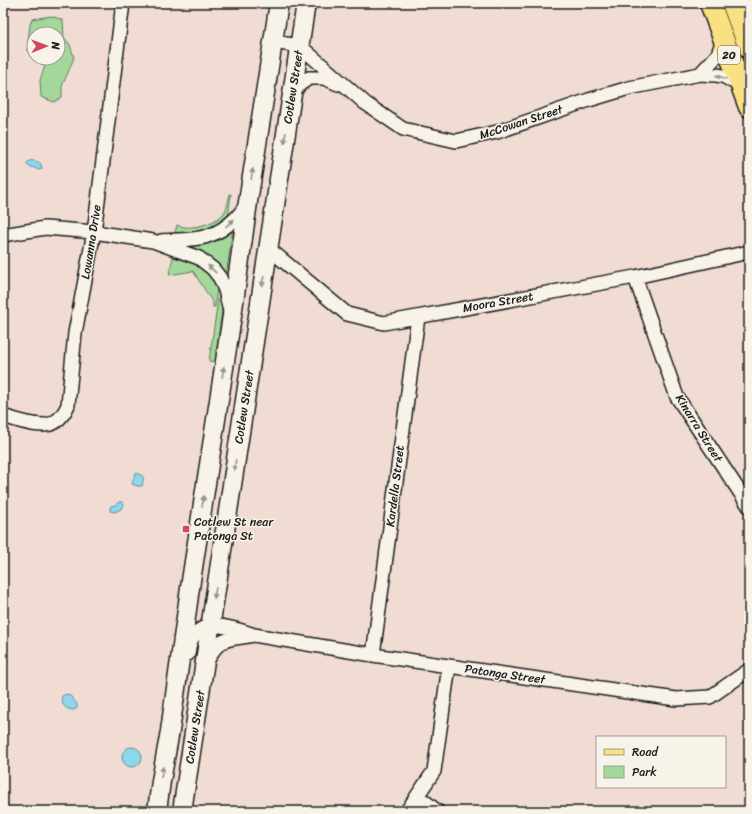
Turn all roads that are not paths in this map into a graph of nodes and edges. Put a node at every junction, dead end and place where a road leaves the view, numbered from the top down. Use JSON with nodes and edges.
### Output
{"nodes":[{"id":1,"x":123,"y":3,"type":"edge"},
{"id":2,"x":279,"y":3,"type":"edge"},
{"id":3,"x":297,"y":3,"type":"edge"},
{"id":4,"x":306,"y":3,"type":"edge"},
{"id":5,"x":710,"y":3,"type":"edge"},
{"id":6,"x":732,"y":3,"type":"edge"},
{"id":7,"x":723,"y":40,"type":"junction"},
{"id":8,"x":286,"y":44,"type":"junction"},
{"id":9,"x":749,"y":48,"type":"edge"},
{"id":10,"x":700,"y":74,"type":"junction"},
{"id":11,"x":741,"y":86,"type":"junction"},
{"id":12,"x":347,"y":87,"type":"junction"},
{"id":13,"x":292,"y":95,"type":"junction"},
{"id":14,"x":749,"y":107,"type":"edge"},
{"id":15,"x":248,"y":202,"type":"junction"},
{"id":16,"x":94,"y":232,"type":"junction"},
{"id":17,"x":3,"y":235,"type":"edge"},
{"id":18,"x":153,"y":241,"type":"junction"},
{"id":19,"x":268,"y":248,"type":"junction"},
{"id":20,"x":749,"y":252,"type":"edge"},
{"id":21,"x":635,"y":277,"type":"junction"},
{"id":22,"x":232,"y":316,"type":"junction"},
{"id":23,"x":418,"y":317,"type":"junction"},
{"id":24,"x":3,"y":416,"type":"edge"},
{"id":25,"x":749,"y":506,"type":"edge"},
{"id":26,"x":210,"y":626,"type":"junction"},
{"id":27,"x":254,"y":636,"type":"junction"},
{"id":28,"x":373,"y":655,"type":"junction"},
{"id":29,"x":449,"y":666,"type":"junction"},
{"id":30,"x":749,"y":670,"type":"edge"},
{"id":31,"x":203,"y":672,"type":"junction"},
{"id":32,"x":170,"y":731,"type":"junction"},
{"id":33,"x":418,"y":796,"type":"junction"},
{"id":34,"x":157,"y":811,"type":"edge"},
{"id":35,"x":182,"y":811,"type":"edge"},
{"id":36,"x":407,"y":811,"type":"edge"},
{"id":37,"x":437,"y":811,"type":"edge"}],
"edges":[{"from":1,"to":16,"type":"street","name":"Lowanna Drive"},
{"from":2,"to":8,"type":"main road","name":"Cotlew Street"},
{"from":3,"to":8,"type":"street"},
{"from":4,"to":8,"type":"main road","name":"Cotlew Street"},
{"from":5,"to":7,"type":"main road","number":"20"},
{"from":6,"to":9,"type":"main road","number":"20"},
{"from":7,"to":10,"type":"street"},
{"from":7,"to":11,"type":"main road","number":"20"},
{"from":8,"to":12,"type":"street","name":"McCowan Street"},
{"from":8,"to":13,"type":"main road","name":"Cotlew Street"},
{"from":15,"to":8,"type":"main road","name":"Cotlew Street","one_way":true},
{"from":11,"to":10,"type":"street","name":"McCowan Street","one_way":true},
{"from":10,"to":12,"type":"street","name":"McCowan Street"},
{"from":11,"to":14,"type":"main road","number":"20"},
{"from":12,"to":13,"type":"street"},
{"from":13,"to":19,"type":"main road","name":"Cotlew Street","one_way":true},
{"from":18,"to":15,"type":"street","one_way":true},
{"from":15,"to":22,"type":"main road","name":"Cotlew Street"},
{"from":16,"to":17,"type":"street"},
{"from":16,"to":18,"type":"street"},
{"from":16,"to":24,"type":"street","name":"Lowanna Drive"},
{"from":22,"to":18,"type":"street","one_way":true},
{"from":19,"to":23,"type":"street","name":"Moora Street"},
{"from":19,"to":26,"type":"main road","name":"Cotlew Street","one_way":true},
{"from":20,"to":21,"type":"street","name":"Moora Street"},
{"from":21,"to":23,"type":"street","name":"Moora Street"},
{"from":21,"to":25,"type":"street","name":"Kinarra Street"},
{"from":32,"to":22,"type":"main road","name":"Cotlew Street","one_way":true},
{"from":23,"to":28,"type":"street","name":"Kardella Street"},
{"from":26,"to":27,"type":"street","name":"Patonga Street"},
{"from":26,"to":31,"type":"main road","name":"Cotlew Street"},
{"from":26,"to":32,"type":"street"},
{"from":27,"to":28,"type":"street","name":"Patonga Street"},
{"from":27,"to":31,"type":"street","name":"Patonga Street"},
{"from":28,"to":29,"type":"street","name":"Patonga Street"},
{"from":29,"to":30,"type":"street","name":"Patonga Street"},
{"from":29,"to":33,"type":"street"},
{"from":31,"to":35,"type":"main road","name":"Cotlew Street"},
{"from":34,"to":32,"type":"main road","name":"Cotlew Street","one_way":true},
{"from":33,"to":36,"type":"street"},
{"from":33,"to":37,"type":"street"}]}
